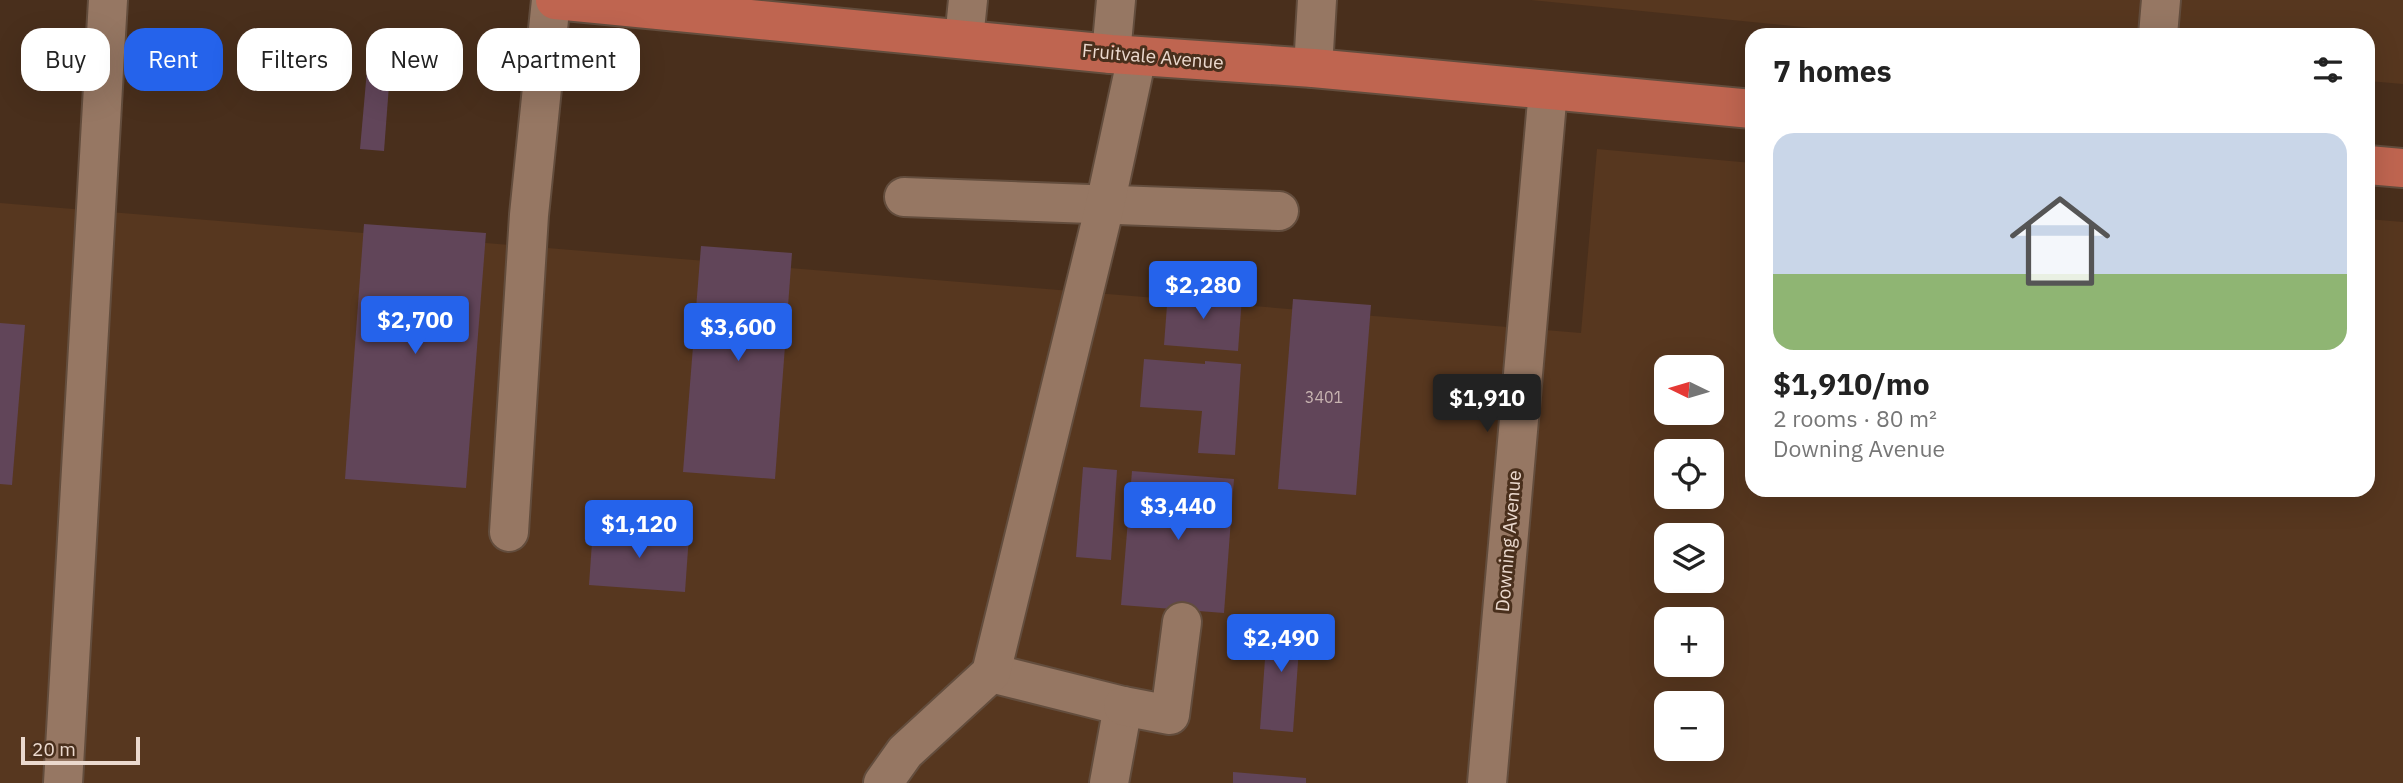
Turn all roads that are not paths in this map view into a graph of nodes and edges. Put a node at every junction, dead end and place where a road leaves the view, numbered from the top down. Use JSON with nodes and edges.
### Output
{"nodes":[{"id":1,"x":108,"y":0,"type":"edge"},
{"id":2,"x":553,"y":0,"type":"edge"},
{"id":3,"x":968,"y":0,"type":"edge"},
{"id":4,"x":1116,"y":0,"type":"edge"},
{"id":5,"x":1317,"y":0,"type":"edge"},
{"id":6,"x":2161,"y":0,"type":"edge"},
{"id":7,"x":744,"y":8,"type":"edge"},
{"id":8,"x":2159,"y":28,"type":"edge"},
{"id":9,"x":964,"y":39,"type":"junction"},
{"id":10,"x":1124,"y":55,"type":"junction"},
{"id":11,"x":1313,"y":68,"type":"junction"},
{"id":12,"x":1548,"y":90,"type":"junction"},
{"id":13,"x":1745,"y":108,"type":"edge"},
{"id":14,"x":2375,"y":166,"type":"edge"},
{"id":15,"x":2403,"y":168,"type":"edge"},
{"id":16,"x":904,"y":197,"type":"dead end"},
{"id":17,"x":1105,"y":205,"type":"junction"},
{"id":18,"x":1279,"y":211,"type":"dead end"},
{"id":19,"x":509,"y":531,"type":"dead end"},
{"id":20,"x":1182,"y":622,"type":"dead end"},
{"id":21,"x":991,"y":673,"type":"junction"},
{"id":22,"x":1122,"y":706,"type":"junction"},
{"id":23,"x":63,"y":783,"type":"edge"},
{"id":24,"x":883,"y":783,"type":"edge"},
{"id":25,"x":1109,"y":783,"type":"edge"},
{"id":26,"x":1487,"y":783,"type":"edge"}],
"edges":[{"from":1,"to":23,"type":"street"},
{"from":2,"to":7,"type":"main road","name":"Fruitvale Avenue"},
{"from":2,"to":19,"type":"street"},
{"from":3,"to":9,"type":"street"},
{"from":4,"to":10,"type":"street"},
{"from":5,"to":11,"type":"street"},
{"from":6,"to":8,"type":"street"},
{"from":7,"to":9,"type":"main road","name":"Fruitvale Avenue"},
{"from":9,"to":10,"type":"main road","name":"Fruitvale Avenue"},
{"from":10,"to":11,"type":"main road","name":"Fruitvale Avenue"},
{"from":10,"to":17,"type":"street"},
{"from":11,"to":12,"type":"main road","name":"Fruitvale Avenue"},
{"from":12,"to":13,"type":"main road","name":"Fruitvale Avenue"},
{"from":12,"to":26,"type":"street","name":"Downing Avenue"},
{"from":14,"to":15,"type":"main road"},
{"from":16,"to":17,"type":"street"},
{"from":17,"to":18,"type":"street"},
{"from":17,"to":21,"type":"street"},
{"from":20,"to":22,"type":"street"},
{"from":21,"to":22,"type":"street"},
{"from":21,"to":24,"type":"street"},
{"from":22,"to":25,"type":"street"}]}
